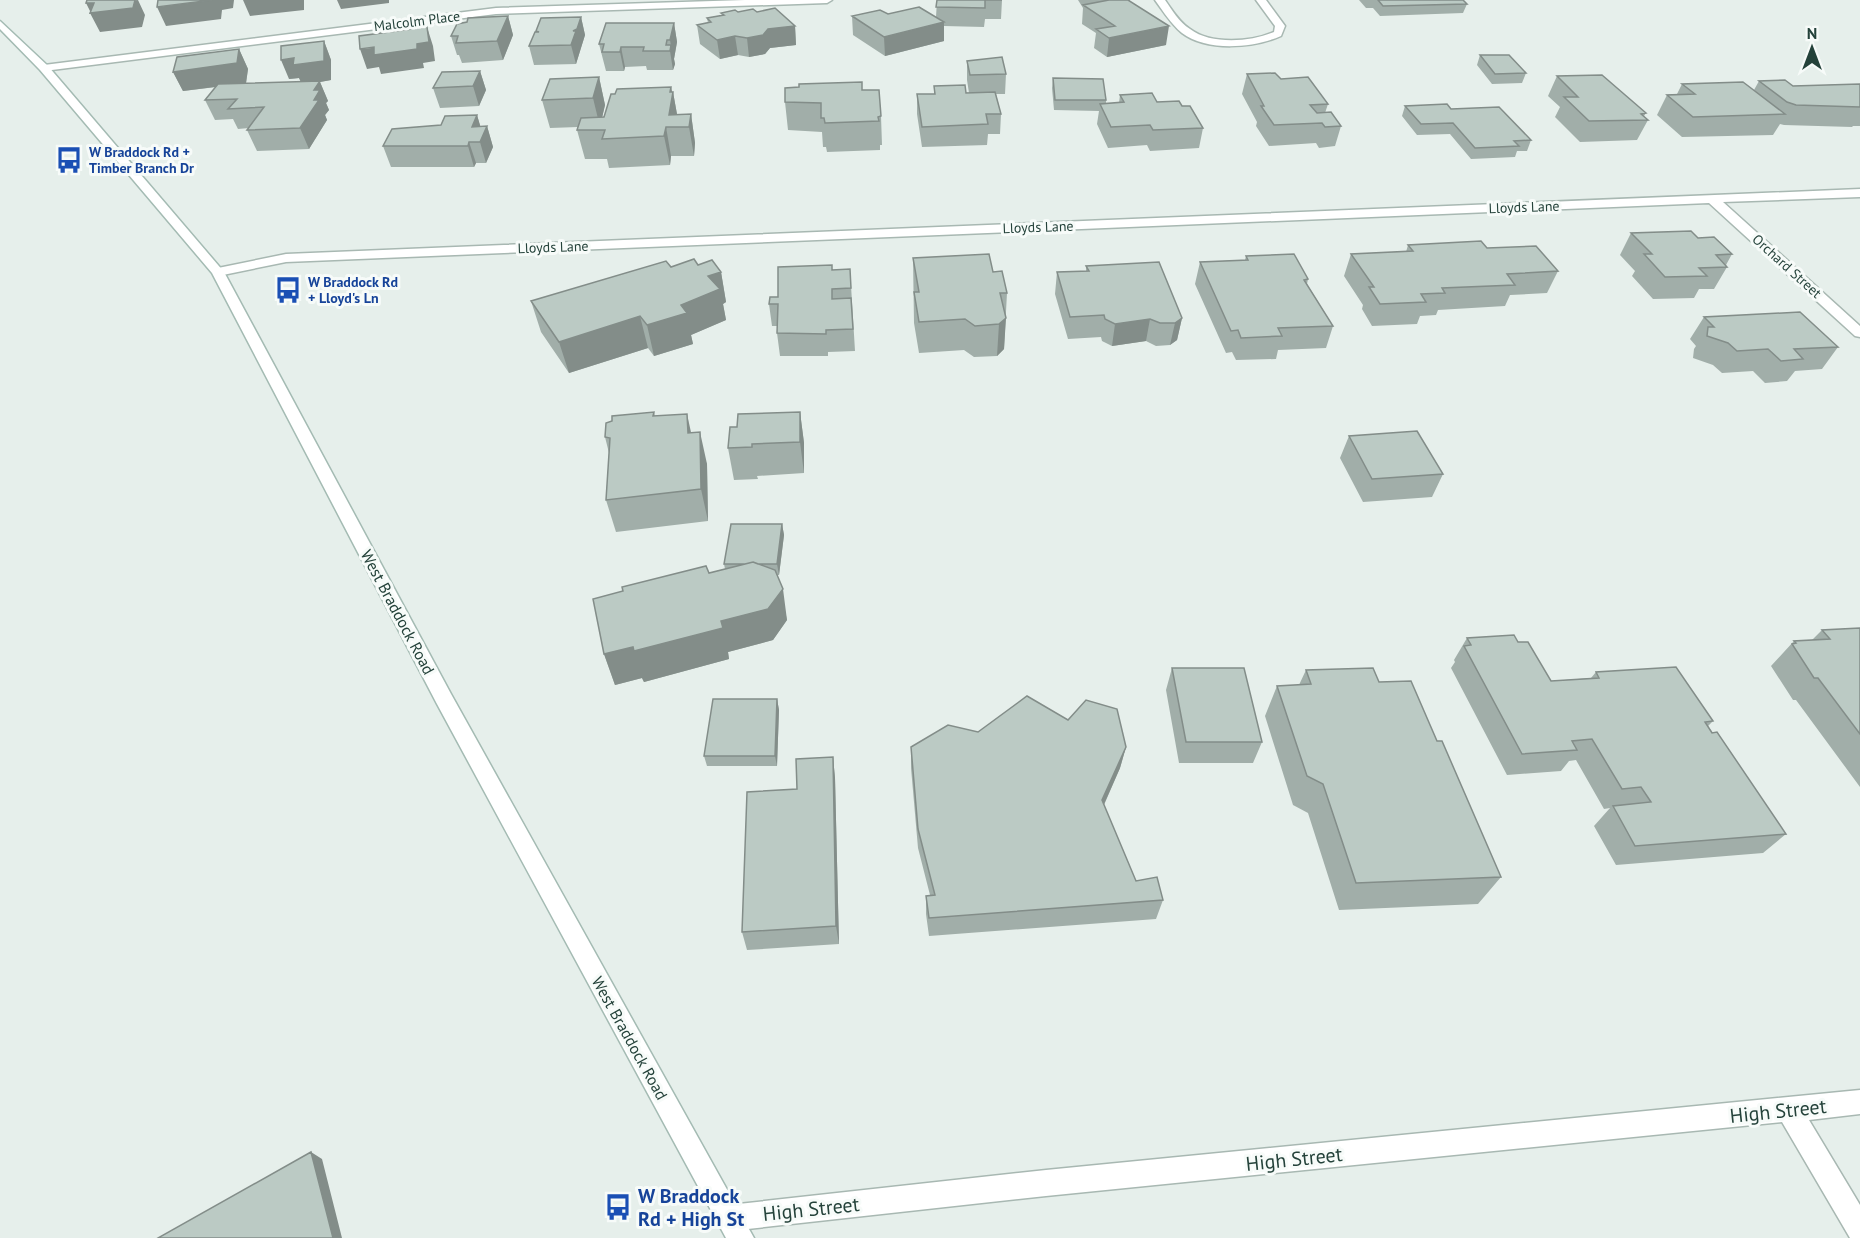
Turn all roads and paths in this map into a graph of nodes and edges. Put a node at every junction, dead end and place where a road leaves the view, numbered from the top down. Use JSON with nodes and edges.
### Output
{"nodes":[{"id":1,"x":827,"y":0,"type":"edge"},
{"id":2,"x":1160,"y":0,"type":"edge"},
{"id":3,"x":1261,"y":0,"type":"edge"},
{"id":4,"x":1,"y":27,"type":"edge"},
{"id":5,"x":44,"y":68,"type":"junction"},
{"id":6,"x":1860,"y":193,"type":"edge"},
{"id":7,"x":1713,"y":200,"type":"junction"},
{"id":8,"x":218,"y":273,"type":"junction"},
{"id":9,"x":1860,"y":333,"type":"edge"},
{"id":10,"x":1860,"y":1102,"type":"edge"},
{"id":11,"x":1789,"y":1110,"type":"junction"},
{"id":12,"x":735,"y":1228,"type":"edge"},
{"id":13,"x":1860,"y":1230,"type":"edge"}],
"edges":[{"from":1,"to":5,"type":"street","name":"Malcolm Place"},
{"from":2,"to":3,"type":"street"},
{"from":4,"to":5,"type":"street","name":"West Braddock Road"},
{"from":5,"to":8,"type":"street","name":"West Braddock Road"},
{"from":6,"to":7,"type":"street","name":"Lloyds Lane"},
{"from":7,"to":8,"type":"street","name":"Lloyds Lane"},
{"from":7,"to":9,"type":"street","name":"Orchard Street"},
{"from":8,"to":12,"type":"street","name":"West Braddock Road"},
{"from":10,"to":11,"type":"street","name":"High Street"},
{"from":11,"to":12,"type":"street","name":"High Street"},
{"from":11,"to":13,"type":"street"}]}
